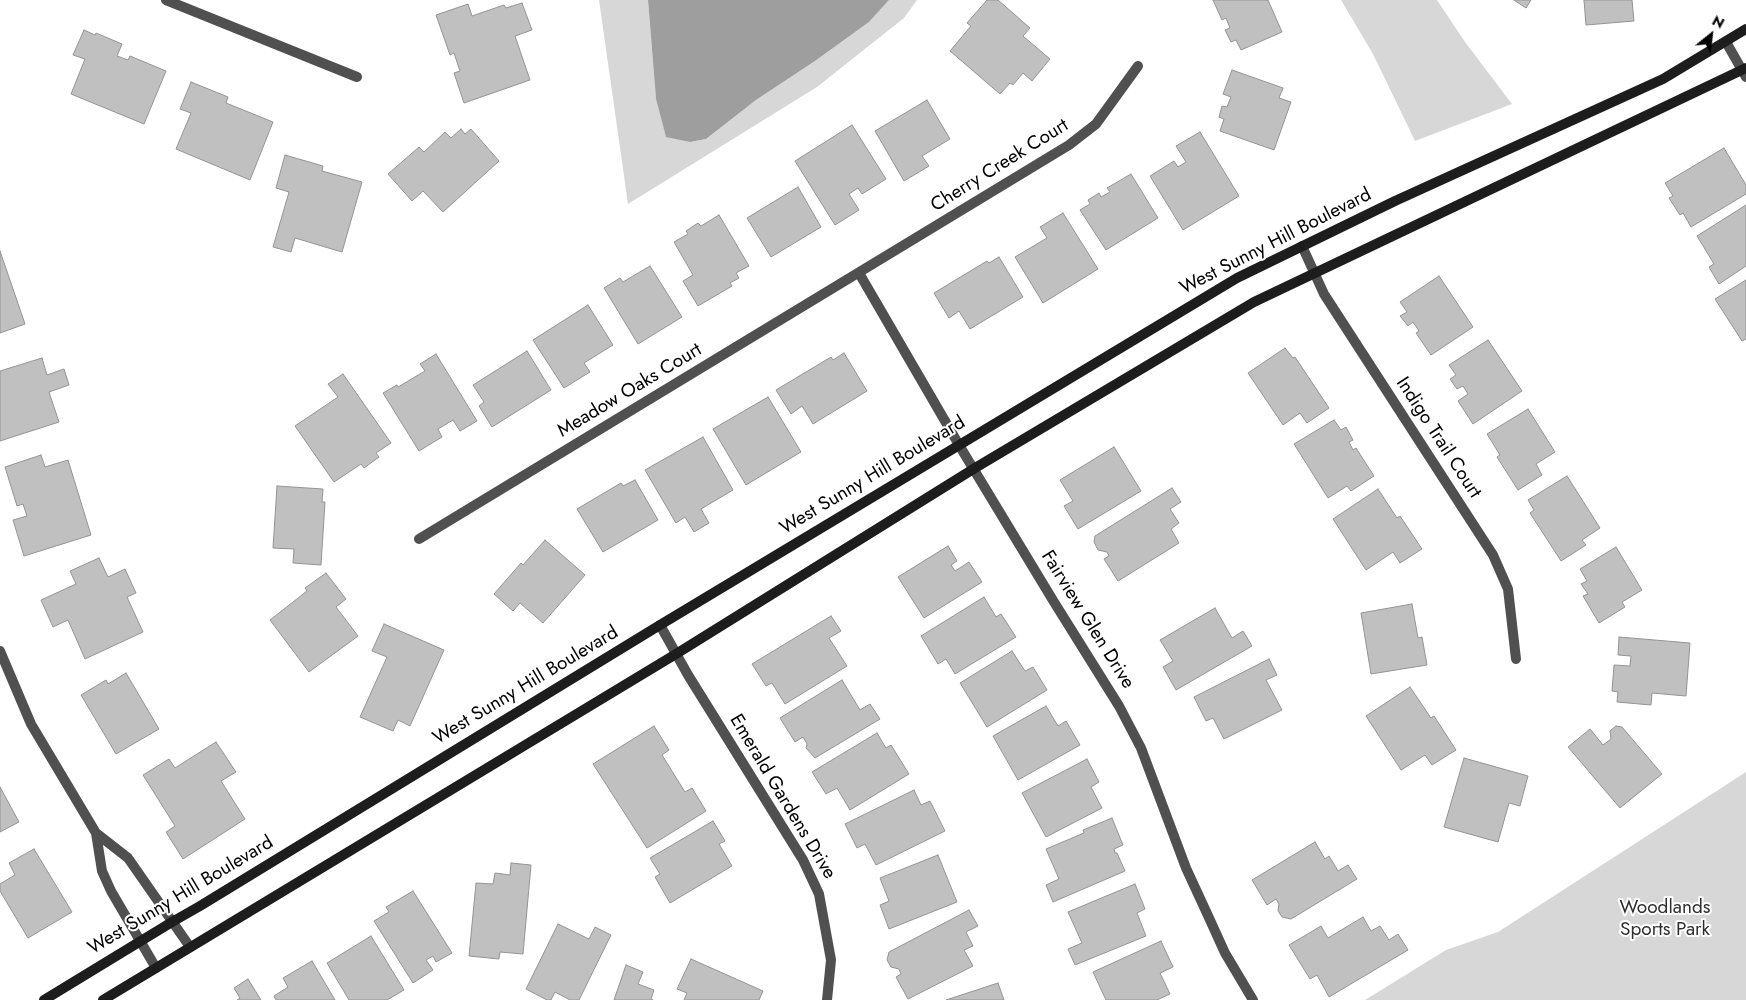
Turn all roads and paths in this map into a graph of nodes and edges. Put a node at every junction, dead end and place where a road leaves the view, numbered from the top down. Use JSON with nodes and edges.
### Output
{"nodes":[{"id":1,"x":166,"y":0,"type":"edge"},
{"id":2,"x":1746,"y":30,"type":"edge"},
{"id":3,"x":1726,"y":42,"type":"junction"},
{"id":4,"x":1138,"y":66,"type":"dead end"},
{"id":5,"x":1745,"y":72,"type":"edge"},
{"id":6,"x":357,"y":77,"type":"dead end"},
{"id":7,"x":1302,"y":246,"type":"junction"},
{"id":8,"x":860,"y":273,"type":"junction"},
{"id":9,"x":1314,"y":274,"type":"junction"},
{"id":10,"x":960,"y":445,"type":"junction"},
{"id":11,"x":975,"y":468,"type":"junction"},
{"id":12,"x":420,"y":539,"type":"dead end"},
{"id":13,"x":660,"y":625,"type":"junction"},
{"id":14,"x":0,"y":651,"type":"edge"},
{"id":15,"x":676,"y":654,"type":"junction"},
{"id":16,"x":1516,"y":659,"type":"dead end"},
{"id":17,"x":96,"y":833,"type":"junction"},
{"id":18,"x":172,"y":922,"type":"junction"},
{"id":19,"x":140,"y":941,"type":"junction"},
{"id":20,"x":190,"y":947,"type":"junction"},
{"id":21,"x":156,"y":968,"type":"junction"},
{"id":22,"x":44,"y":1000,"type":"edge"},
{"id":23,"x":103,"y":1000,"type":"edge"},
{"id":24,"x":827,"y":1000,"type":"edge"},
{"id":25,"x":1253,"y":1000,"type":"edge"}],
"edges":[{"from":1,"to":6,"type":"street"},
{"from":2,"to":3,"type":"street","name":"West Sunny Hill Boulevard"},
{"from":3,"to":5,"type":"street"},
{"from":3,"to":7,"type":"street","name":"West Sunny Hill Boulevard"},
{"from":4,"to":8,"type":"street","name":"Cherry Creek Court"},
{"from":5,"to":9,"type":"street"},
{"from":7,"to":9,"type":"street","name":"Indigo Trail Court"},
{"from":7,"to":10,"type":"street","name":"West Sunny Hill Boulevard"},
{"from":8,"to":10,"type":"street","name":"Fairview Glen Drive"},
{"from":8,"to":12,"type":"street","name":"Meadow Oaks Court"},
{"from":9,"to":11,"type":"street"},
{"from":9,"to":16,"type":"street","name":"Indigo Trail Court"},
{"from":10,"to":11,"type":"street","name":"Fairview Glen Drive"},
{"from":10,"to":13,"type":"street","name":"West Sunny Hill Boulevard"},
{"from":11,"to":15,"type":"street"},
{"from":11,"to":25,"type":"street","name":"Fairview Glen Drive"},
{"from":13,"to":15,"type":"street","name":"Emerald Gardens Drive"},
{"from":13,"to":18,"type":"street","name":"West Sunny Hill Boulevard"},
{"from":14,"to":17,"type":"street"},
{"from":15,"to":20,"type":"street"},
{"from":15,"to":24,"type":"street","name":"Emerald Gardens Drive"},
{"from":17,"to":18,"type":"street"},
{"from":17,"to":19,"type":"street"},
{"from":18,"to":19,"type":"street","name":"West Sunny Hill Boulevard"},
{"from":18,"to":20,"type":"street"},
{"from":19,"to":21,"type":"street"},
{"from":19,"to":22,"type":"street","name":"West Sunny Hill Boulevard"},
{"from":20,"to":21,"type":"street"},
{"from":21,"to":23,"type":"street"}]}
